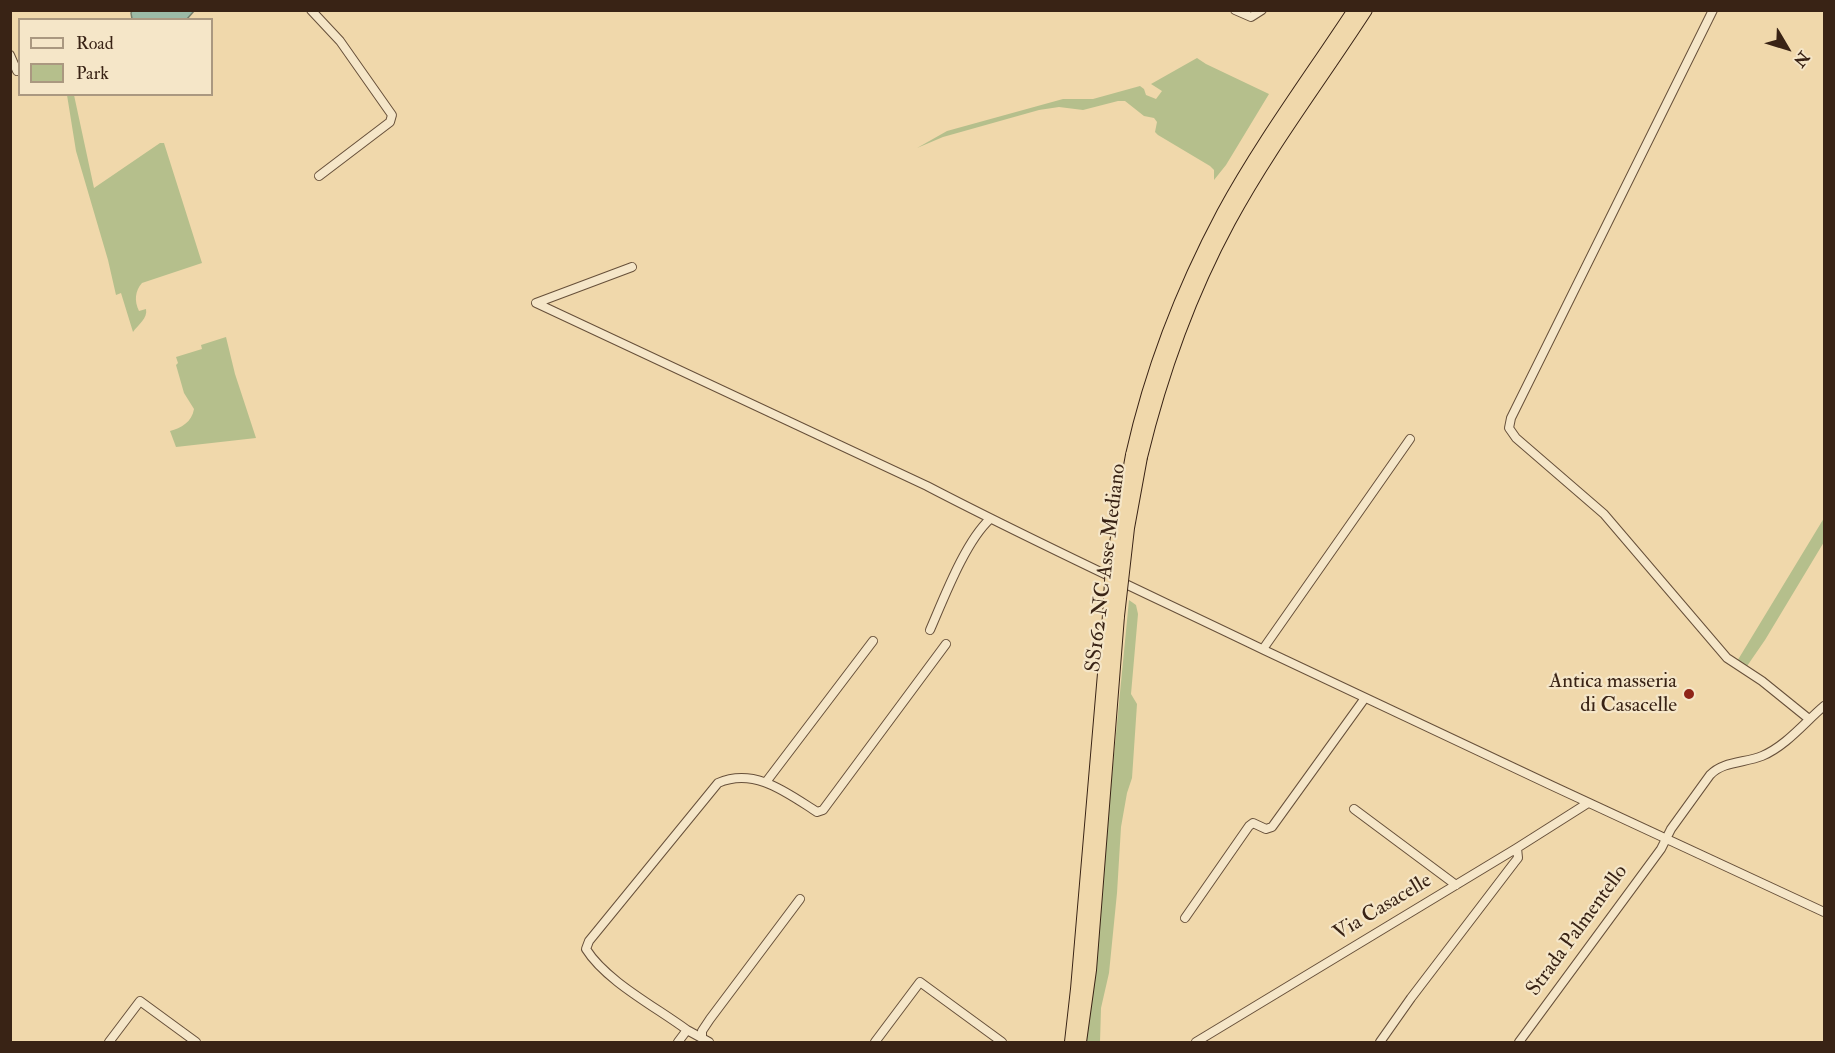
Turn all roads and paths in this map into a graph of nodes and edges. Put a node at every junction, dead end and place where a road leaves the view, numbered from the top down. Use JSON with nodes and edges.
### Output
{"nodes":[{"id":1,"x":311,"y":10,"type":"edge"},
{"id":2,"x":1235,"y":10,"type":"edge"},
{"id":3,"x":1262,"y":10,"type":"edge"},
{"id":4,"x":1713,"y":10,"type":"edge"},
{"id":5,"x":1358,"y":13,"type":"edge"},
{"id":6,"x":10,"y":55,"type":"edge"},
{"id":7,"x":17,"y":71,"type":"dead end"},
{"id":8,"x":319,"y":176,"type":"dead end"},
{"id":9,"x":632,"y":267,"type":"dead end"},
{"id":10,"x":1410,"y":439,"type":"dead end"},
{"id":11,"x":990,"y":519,"type":"junction"},
{"id":12,"x":1114,"y":615,"type":"junction"},
{"id":13,"x":930,"y":630,"type":"dead end"},
{"id":14,"x":873,"y":641,"type":"dead end"},
{"id":15,"x":946,"y":644,"type":"dead end"},
{"id":16,"x":1263,"y":649,"type":"junction"},
{"id":17,"x":1365,"y":698,"type":"junction"},
{"id":18,"x":1824,"y":706,"type":"edge"},
{"id":19,"x":1809,"y":719,"type":"junction"},
{"id":20,"x":766,"y":782,"type":"junction"},
{"id":21,"x":1588,"y":803,"type":"junction"},
{"id":22,"x":1354,"y":809,"type":"dead end"},
{"id":23,"x":1666,"y":840,"type":"junction"},
{"id":24,"x":1517,"y":848,"type":"junction"},
{"id":25,"x":1456,"y":885,"type":"junction"},
{"id":26,"x":800,"y":899,"type":"dead end"},
{"id":27,"x":1824,"y":912,"type":"edge"},
{"id":28,"x":1185,"y":918,"type":"dead end"},
{"id":29,"x":687,"y":1030,"type":"junction"},
{"id":30,"x":705,"y":1040,"type":"edge"},
{"id":31,"x":109,"y":1042,"type":"edge"},
{"id":32,"x":196,"y":1042,"type":"edge"},
{"id":33,"x":678,"y":1042,"type":"edge"},
{"id":34,"x":875,"y":1042,"type":"edge"},
{"id":35,"x":1002,"y":1042,"type":"edge"},
{"id":36,"x":1071,"y":1042,"type":"edge"},
{"id":37,"x":1080,"y":1042,"type":"edge"},
{"id":38,"x":1196,"y":1042,"type":"edge"},
{"id":39,"x":1380,"y":1042,"type":"edge"},
{"id":40,"x":1519,"y":1042,"type":"edge"}],
"edges":[{"from":1,"to":8,"type":"street"},
{"from":2,"to":3,"type":"street"},
{"from":4,"to":19,"type":"street"},
{"from":5,"to":12,"type":"highway","name":"SS162 NC Asse Mediano","bridge":true},
{"from":6,"to":7,"type":"street"},
{"from":9,"to":11,"type":"street"},
{"from":10,"to":16,"type":"street"},
{"from":11,"to":13,"type":"street"},
{"from":11,"to":16,"type":"street"},
{"from":12,"to":36,"type":"highway","name":"SS162 NC Asse Mediano"},
{"from":12,"to":37,"type":"highway","name":"SS162 NC Asse Mediano"},
{"from":14,"to":20,"type":"street"},
{"from":15,"to":20,"type":"street"},
{"from":16,"to":17,"type":"street"},
{"from":17,"to":21,"type":"street"},
{"from":17,"to":28,"type":"street"},
{"from":18,"to":19,"type":"street","name":"Strada Palmentello"},
{"from":19,"to":23,"type":"street","name":"Strada Palmentello"},
{"from":20,"to":29,"type":"street"},
{"from":21,"to":23,"type":"street"},
{"from":21,"to":24,"type":"street","name":"Via Casacelle"},
{"from":22,"to":25,"type":"street"},
{"from":23,"to":27,"type":"street"},
{"from":23,"to":40,"type":"street","name":"Strada Palmentello"},
{"from":24,"to":25,"type":"street","name":"Via Casacelle"},
{"from":24,"to":39,"type":"street"},
{"from":25,"to":38,"type":"street","name":"Via Casacelle"},
{"from":26,"to":30,"type":"street"},
{"from":29,"to":30,"type":"street"},
{"from":29,"to":33,"type":"street"},
{"from":31,"to":32,"type":"street"},
{"from":34,"to":35,"type":"street"}]}
